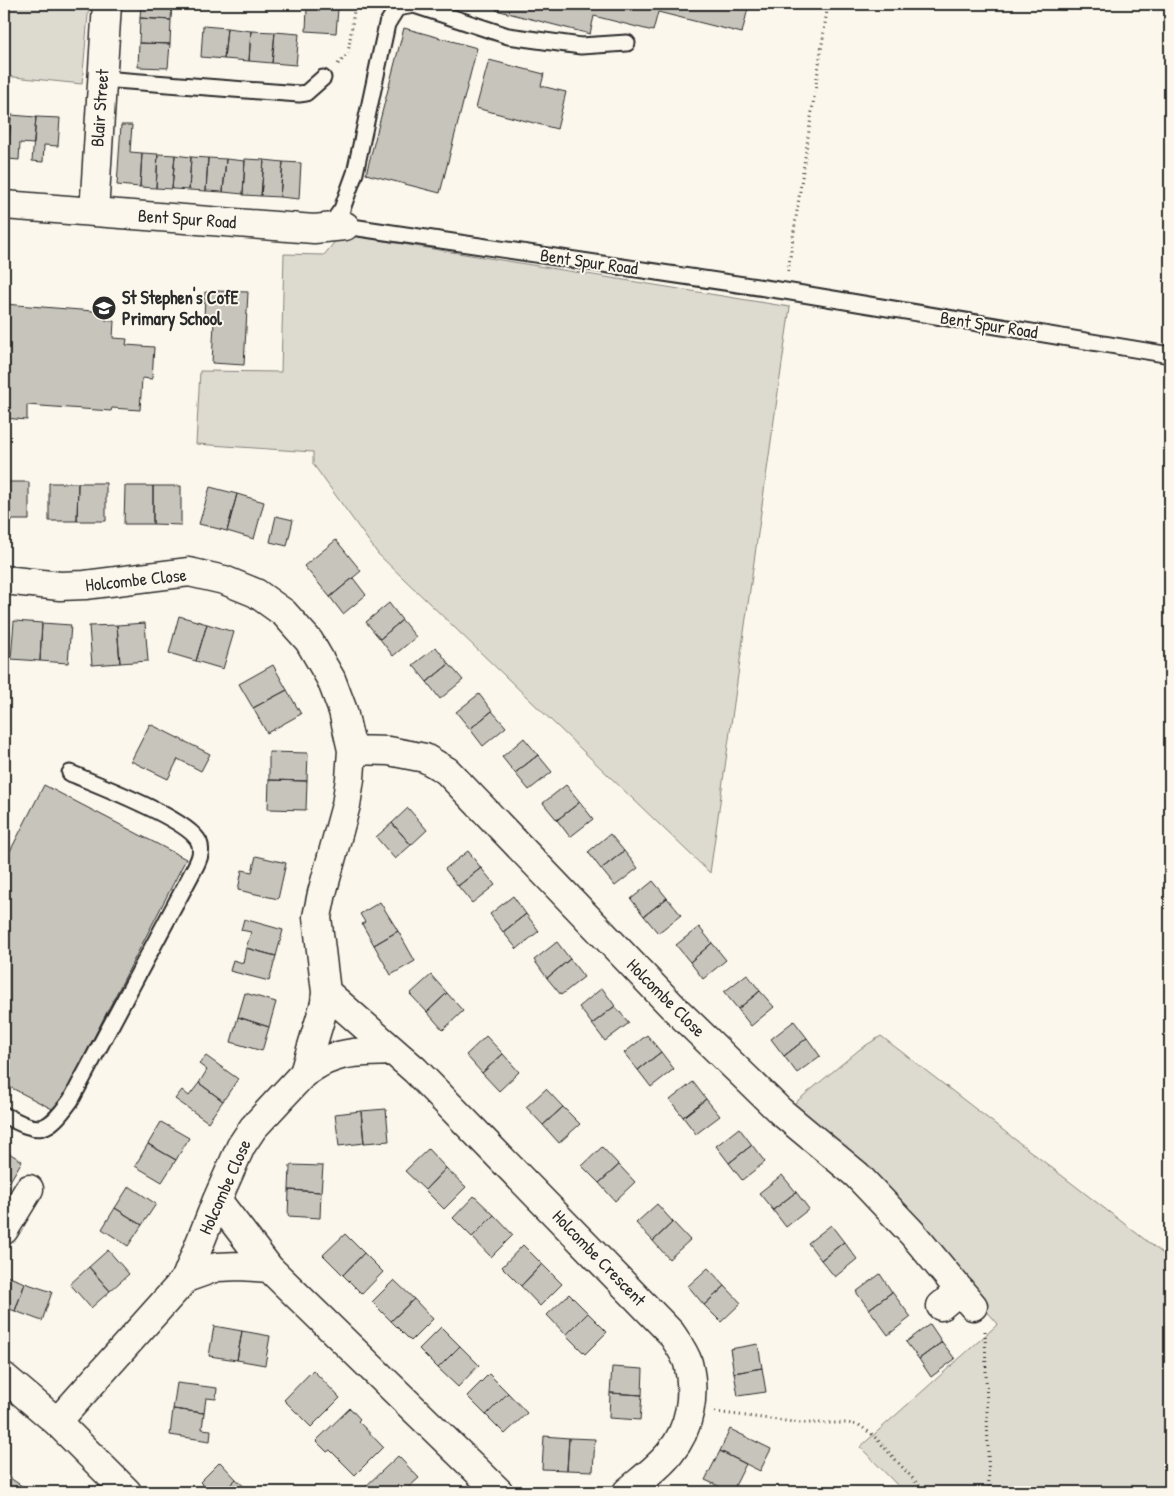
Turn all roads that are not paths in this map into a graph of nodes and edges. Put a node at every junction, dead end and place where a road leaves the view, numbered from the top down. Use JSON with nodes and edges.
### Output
{"nodes":[{"id":1,"x":107,"y":4,"type":"edge"},
{"id":2,"x":626,"y":43,"type":"dead end"},
{"id":3,"x":323,"y":78,"type":"road end"},
{"id":4,"x":102,"y":79,"type":"junction"},
{"id":5,"x":4,"y":205,"type":"edge"},
{"id":6,"x":94,"y":212,"type":"junction"},
{"id":7,"x":337,"y":226,"type":"junction"},
{"id":8,"x":1170,"y":355,"type":"edge"},
{"id":9,"x":4,"y":580,"type":"edge"},
{"id":10,"x":352,"y":750,"type":"junction"},
{"id":11,"x":70,"y":773,"type":"dead end"},
{"id":12,"x":326,"y":992,"type":"junction"},
{"id":13,"x":392,"y":1051,"type":"junction"},
{"id":14,"x":304,"y":1073,"type":"junction"},
{"id":15,"x":4,"y":1115,"type":"edge"},
{"id":16,"x":29,"y":1189,"type":"dead end"},
{"id":17,"x":217,"y":1200,"type":"junction"},
{"id":18,"x":4,"y":1228,"type":"edge"},
{"id":19,"x":269,"y":1268,"type":"junction"},
{"id":20,"x":186,"y":1278,"type":"junction"},
{"id":21,"x":958,"y":1300,"type":"road end"},
{"id":22,"x":4,"y":1377,"type":"edge"},
{"id":23,"x":57,"y":1422,"type":"junction"},
{"id":24,"x":127,"y":1492,"type":"edge"},
{"id":25,"x":499,"y":1492,"type":"edge"},
{"id":26,"x":627,"y":1492,"type":"edge"}],
"edges":[{"from":1,"to":4,"type":"street","name":"Blair Street"},
{"from":2,"to":7,"type":"lane"},
{"from":3,"to":4,"type":"lane"},
{"from":4,"to":6,"type":"street","name":"Blair Street"},
{"from":5,"to":6,"type":"street","name":"Bent Spur Road"},
{"from":6,"to":7,"type":"street","name":"Bent Spur Road"},
{"from":7,"to":8,"type":"lane","name":"Bent Spur Road"},
{"from":9,"to":10,"type":"street","name":"Holcombe Close"},
{"from":10,"to":12,"type":"street","name":"Holcombe Close"},
{"from":10,"to":21,"type":"street","name":"Holcombe Close"},
{"from":11,"to":15,"type":"lane"},
{"from":12,"to":13,"type":"street","name":"Holcombe Crescent"},
{"from":12,"to":14,"type":"street","name":"Holcombe Close"},
{"from":13,"to":14,"type":"street"},
{"from":13,"to":26,"type":"street","name":"Holcombe Crescent"},
{"from":14,"to":17,"type":"street","name":"Holcombe Close"},
{"from":16,"to":18,"type":"street"},
{"from":17,"to":19,"type":"street"},
{"from":17,"to":20,"type":"street","name":"Holcombe Close"},
{"from":19,"to":20,"type":"street"},
{"from":19,"to":25,"type":"street"},
{"from":20,"to":23,"type":"street","name":"Holcombe Close"},
{"from":22,"to":23,"type":"street"},
{"from":23,"to":24,"type":"street"}]}
